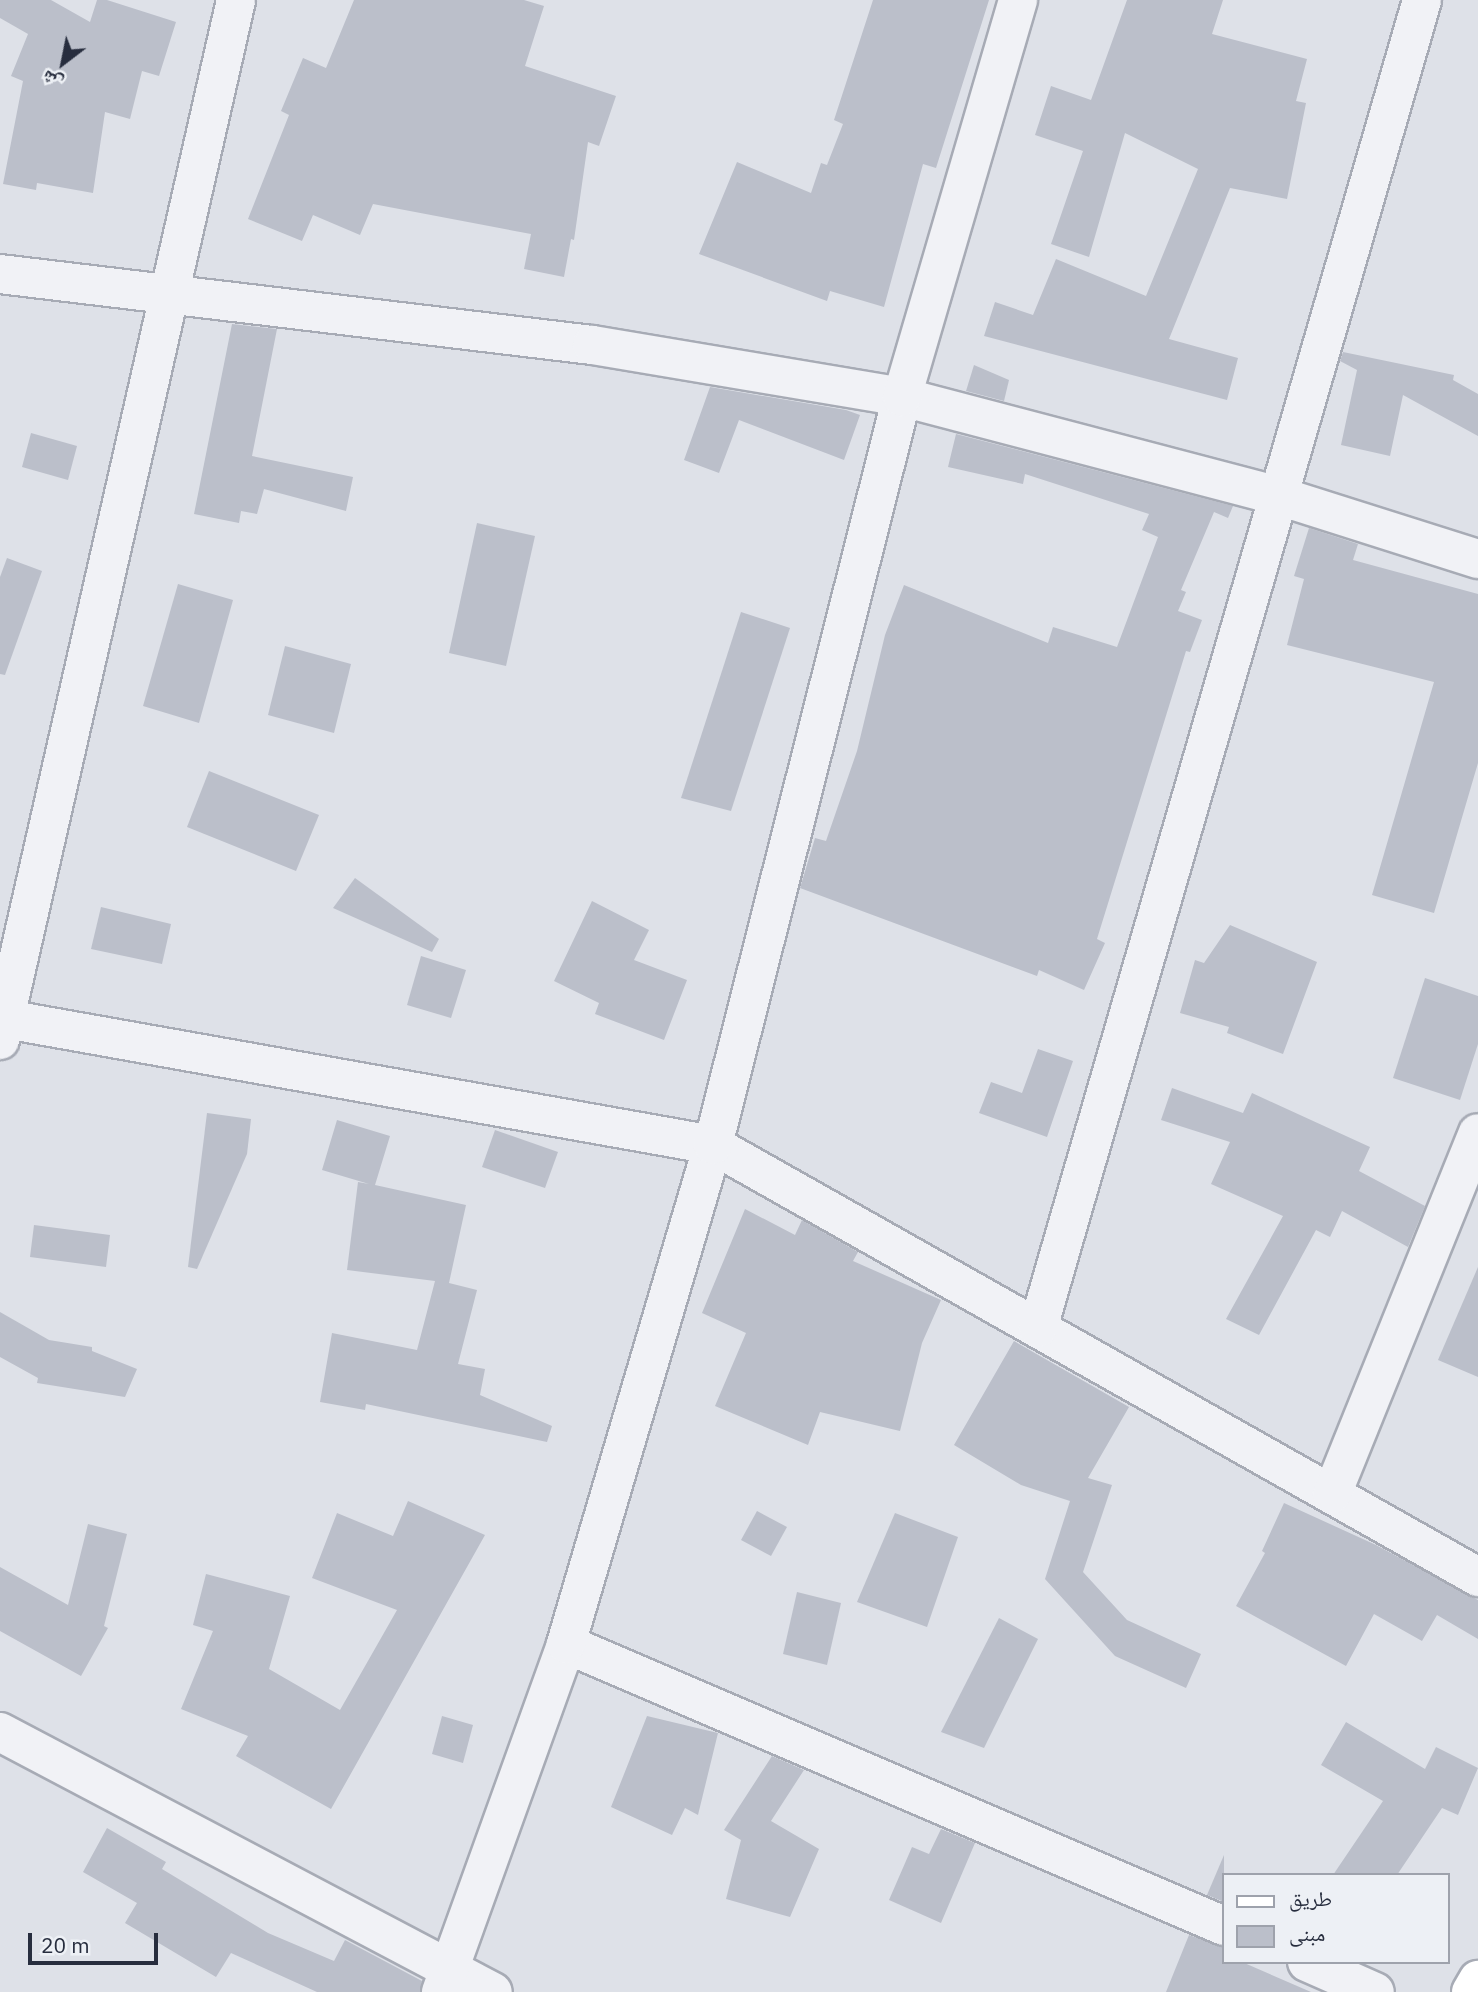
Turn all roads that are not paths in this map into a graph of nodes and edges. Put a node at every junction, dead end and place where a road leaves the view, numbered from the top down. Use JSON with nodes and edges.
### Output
{"nodes":[{"id":1,"x":236,"y":0,"type":"edge"},
{"id":2,"x":1018,"y":0,"type":"edge"},
{"id":3,"x":1422,"y":0,"type":"edge"},
{"id":4,"x":0,"y":274,"type":"edge"},
{"id":5,"x":169,"y":294,"type":"junction"},
{"id":6,"x":902,"y":397,"type":"junction"},
{"id":7,"x":1279,"y":496,"type":"junction"},
{"id":8,"x":1478,"y":559,"type":"edge"},
{"id":9,"x":2,"y":1026,"type":"edge"},
{"id":10,"x":1478,"y":1133,"type":"edge"},
{"id":11,"x":713,"y":1145,"type":"junction"},
{"id":12,"x":1038,"y":1328,"type":"junction"},
{"id":13,"x":1332,"y":1494,"type":"junction"},
{"id":14,"x":1478,"y":1577,"type":"edge"},
{"id":15,"x":566,"y":1644,"type":"junction"},
{"id":16,"x":0,"y":1732,"type":"edge"},
{"id":17,"x":1222,"y":1925,"type":"edge"},
{"id":18,"x":1312,"y":1964,"type":"edge"},
{"id":19,"x":1478,"y":1980,"type":"edge"},
{"id":20,"x":445,"y":1981,"type":"edge"},
{"id":21,"x":494,"y":1992,"type":"edge"},
{"id":22,"x":1375,"y":1992,"type":"edge"},
{"id":23,"x":1471,"y":1992,"type":"edge"}],
"edges":[{"from":1,"to":5,"type":"street"},
{"from":2,"to":6,"type":"street"},
{"from":3,"to":7,"type":"street"},
{"from":4,"to":5,"type":"street"},
{"from":5,"to":6,"type":"street"},
{"from":5,"to":9,"type":"street"},
{"from":6,"to":7,"type":"street"},
{"from":6,"to":11,"type":"street"},
{"from":7,"to":8,"type":"street"},
{"from":7,"to":12,"type":"street"},
{"from":9,"to":11,"type":"street"},
{"from":10,"to":13,"type":"street"},
{"from":11,"to":12,"type":"street"},
{"from":11,"to":15,"type":"street"},
{"from":12,"to":13,"type":"street"},
{"from":13,"to":14,"type":"street"},
{"from":15,"to":17,"type":"street"},
{"from":15,"to":20,"type":"street"},
{"from":16,"to":20,"type":"street"},
{"from":18,"to":22,"type":"street"},
{"from":19,"to":23,"type":"main road"},
{"from":20,"to":21,"type":"street"}]}
